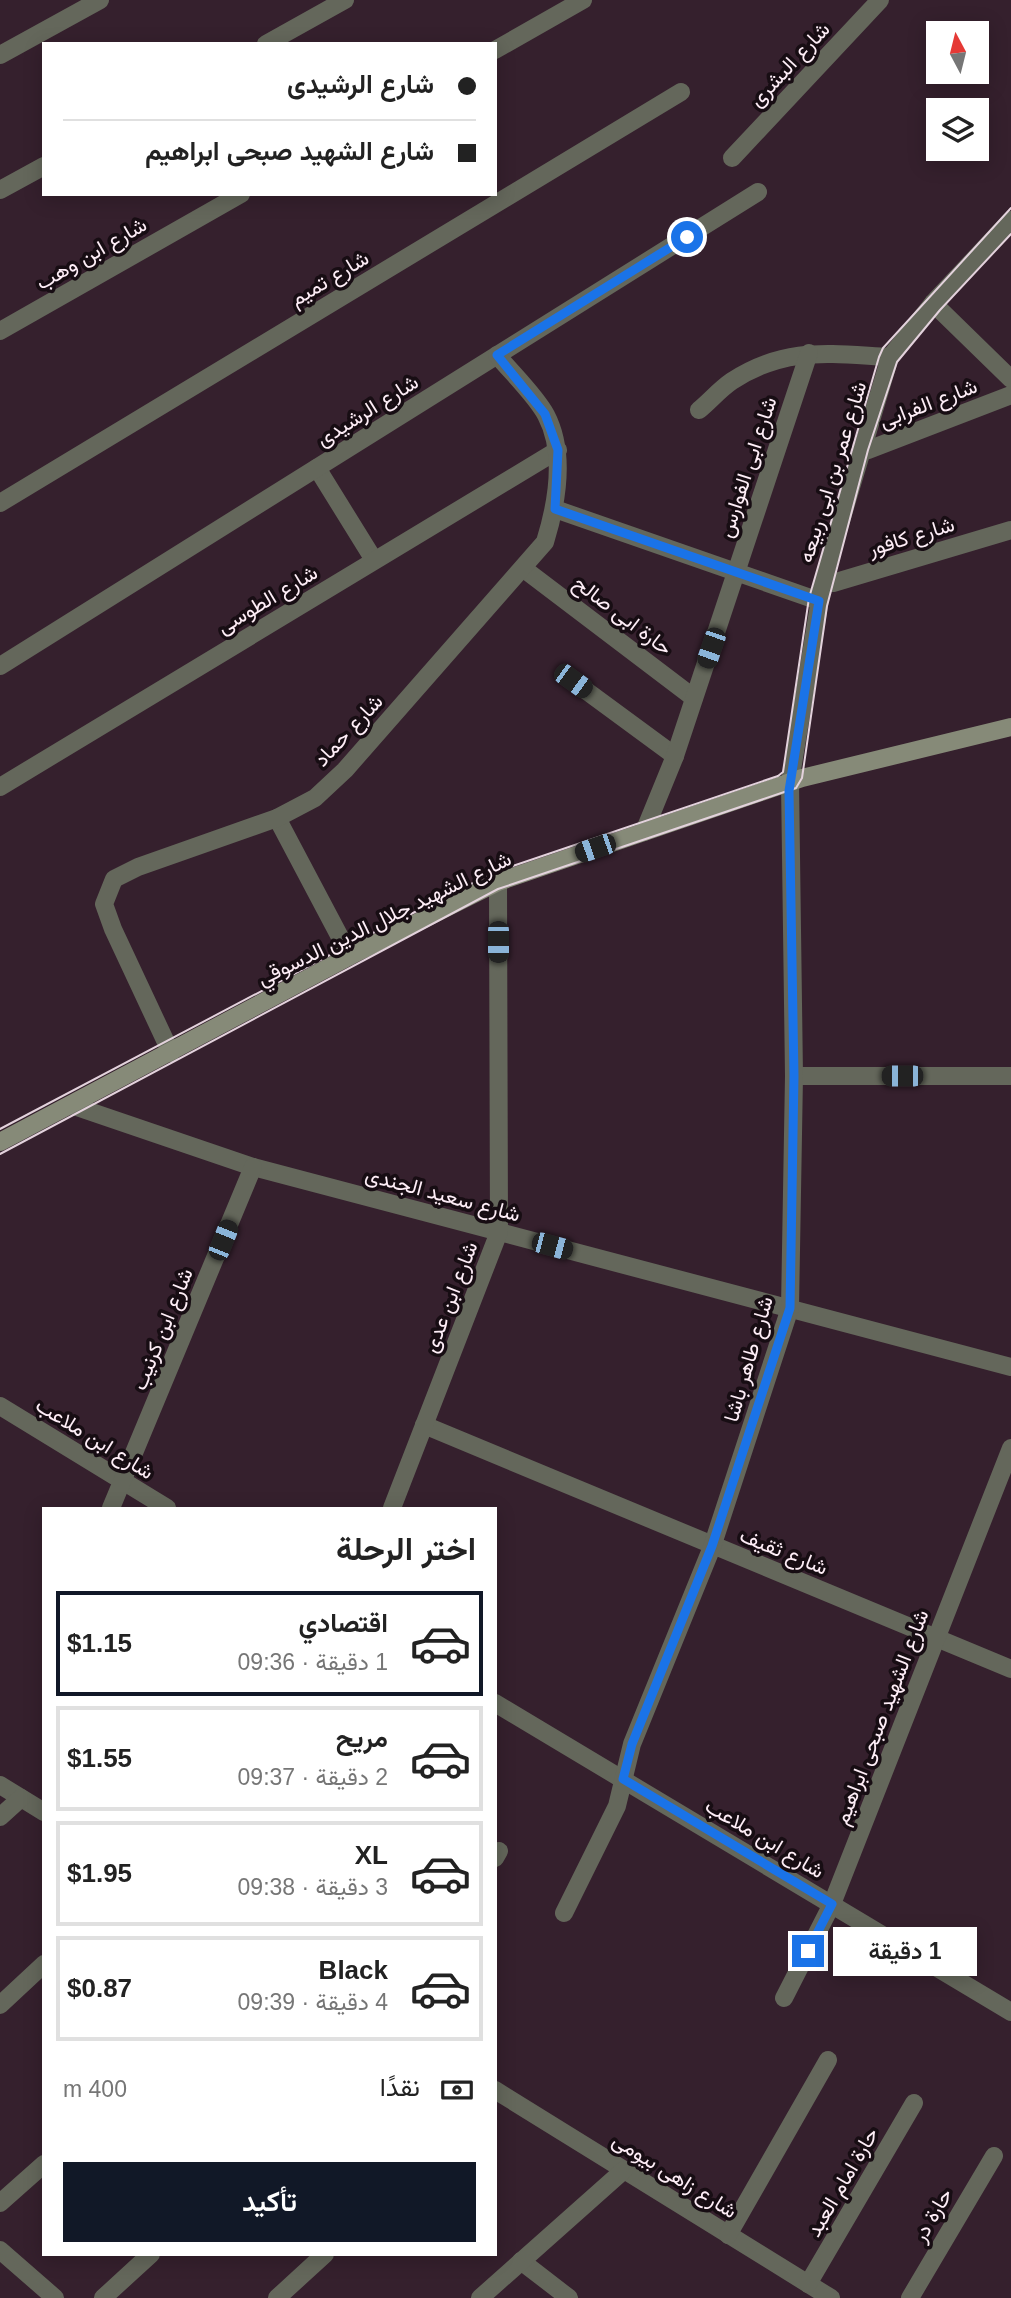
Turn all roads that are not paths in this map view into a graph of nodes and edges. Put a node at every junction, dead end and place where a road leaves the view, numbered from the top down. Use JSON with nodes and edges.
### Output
{"nodes":[{"id":1,"x":100,"y":0,"type":"edge"},
{"id":2,"x":345,"y":0,"type":"edge"},
{"id":3,"x":583,"y":0,"type":"edge"},
{"id":4,"x":880,"y":0,"type":"edge"},
{"id":5,"x":270,"y":42,"type":"edge"},
{"id":6,"x":497,"y":49,"type":"edge"},
{"id":7,"x":0,"y":55,"type":"edge"},
{"id":8,"x":681,"y":92,"type":"dead end"},
{"id":9,"x":732,"y":158,"type":"dead end"},
{"id":10,"x":42,"y":167,"type":"edge"},
{"id":11,"x":0,"y":190,"type":"edge"},
{"id":12,"x":758,"y":192,"type":"dead end"},
{"id":13,"x":237,"y":196,"type":"edge"},
{"id":14,"x":1011,"y":220,"type":"edge"},
{"id":15,"x":933,"y":303,"type":"junction"},
{"id":16,"x":0,"y":331,"type":"edge"},
{"id":17,"x":808,"y":353,"type":"junction"},
{"id":18,"x":497,"y":355,"type":"junction"},
{"id":19,"x":890,"y":357,"type":"junction"},
{"id":20,"x":1011,"y":379,"type":"edge"},
{"id":21,"x":1011,"y":395,"type":"edge"},
{"id":22,"x":699,"y":410,"type":"dead end"},
{"id":23,"x":862,"y":448,"type":"junction"},
{"id":24,"x":558,"y":450,"type":"junction"},
{"id":25,"x":317,"y":468,"type":"junction"},
{"id":26,"x":0,"y":503,"type":"edge"},
{"id":27,"x":555,"y":509,"type":"junction"},
{"id":28,"x":1011,"y":530,"type":"edge"},
{"id":29,"x":374,"y":560,"type":"junction"},
{"id":30,"x":524,"y":569,"type":"junction"},
{"id":31,"x":736,"y":573,"type":"junction"},
{"id":32,"x":823,"y":581,"type":"junction"},
{"id":33,"x":819,"y":601,"type":"junction"},
{"id":34,"x":0,"y":666,"type":"edge"},
{"id":35,"x":573,"y":681,"type":"dead end"},
{"id":36,"x":694,"y":698,"type":"junction"},
{"id":37,"x":1011,"y":727,"type":"edge"},
{"id":38,"x":676,"y":756,"type":"junction"},
{"id":39,"x":790,"y":782,"type":"junction"},
{"id":40,"x":0,"y":787,"type":"edge"},
{"id":41,"x":277,"y":818,"type":"junction"},
{"id":42,"x":644,"y":832,"type":"junction"},
{"id":43,"x":498,"y":882,"type":"junction"},
{"id":44,"x":350,"y":956,"type":"junction"},
{"id":45,"x":171,"y":1053,"type":"junction"},
{"id":46,"x":794,"y":1076,"type":"junction"},
{"id":47,"x":1011,"y":1076,"type":"edge"},
{"id":48,"x":71,"y":1105,"type":"junction"},
{"id":49,"x":0,"y":1142,"type":"edge"},
{"id":50,"x":253,"y":1167,"type":"junction"},
{"id":51,"x":499,"y":1232,"type":"junction"},
{"id":52,"x":790,"y":1308,"type":"junction"},
{"id":53,"x":1011,"y":1367,"type":"edge"},
{"id":54,"x":0,"y":1406,"type":"edge"},
{"id":55,"x":424,"y":1425,"type":"junction"},
{"id":56,"x":1011,"y":1448,"type":"edge"},
{"id":57,"x":123,"y":1483,"type":"junction"},
{"id":58,"x":111,"y":1507,"type":"edge"},
{"id":59,"x":165,"y":1507,"type":"edge"},
{"id":60,"x":392,"y":1507,"type":"edge"},
{"id":61,"x":712,"y":1546,"type":"junction"},
{"id":62,"x":936,"y":1639,"type":"junction"},
{"id":63,"x":1011,"y":1669,"type":"edge"},
{"id":64,"x":497,"y":1704,"type":"edge"},
{"id":65,"x":623,"y":1779,"type":"junction"},
{"id":66,"x":0,"y":1785,"type":"edge"},
{"id":67,"x":21,"y":1798,"type":"junction"},
{"id":68,"x":42,"y":1811,"type":"edge"},
{"id":69,"x":0,"y":1817,"type":"edge"},
{"id":70,"x":832,"y":1904,"type":"junction"},
{"id":71,"x":564,"y":1913,"type":"dead end"},
{"id":72,"x":42,"y":1966,"type":"edge"},
{"id":73,"x":784,"y":1998,"type":"dead end"},
{"id":74,"x":0,"y":2005,"type":"edge"},
{"id":75,"x":1011,"y":2012,"type":"edge"},
{"id":76,"x":828,"y":2060,"type":"dead end"},
{"id":77,"x":497,"y":2094,"type":"edge"},
{"id":78,"x":914,"y":2104,"type":"dead end"},
{"id":79,"x":993,"y":2156,"type":"dead end"},
{"id":80,"x":42,"y":2166,"type":"edge"},
{"id":81,"x":624,"y":2170,"type":"junction"},
{"id":82,"x":0,"y":2203,"type":"edge"},
{"id":83,"x":728,"y":2235,"type":"junction"},
{"id":84,"x":0,"y":2250,"type":"edge"},
{"id":85,"x":149,"y":2256,"type":"edge"},
{"id":86,"x":323,"y":2256,"type":"edge"},
{"id":87,"x":521,"y":2261,"type":"junction"},
{"id":88,"x":808,"y":2284,"type":"junction"},
{"id":89,"x":55,"y":2298,"type":"edge"},
{"id":90,"x":103,"y":2298,"type":"edge"},
{"id":91,"x":277,"y":2298,"type":"edge"},
{"id":92,"x":480,"y":2298,"type":"edge"},
{"id":93,"x":569,"y":2298,"type":"edge"},
{"id":94,"x":831,"y":2298,"type":"edge"},
{"id":95,"x":910,"y":2298,"type":"edge"}],
"edges":[{"from":1,"to":7,"type":"street"},
{"from":2,"to":5,"type":"street"},
{"from":3,"to":6,"type":"street"},
{"from":4,"to":9,"type":"street","name":"شارع البشرى"},
{"from":8,"to":26,"type":"street","name":"شارع تميم"},
{"from":10,"to":11,"type":"street"},
{"from":12,"to":18,"type":"street","name":"شارع الرشيدى"},
{"from":13,"to":16,"type":"street","name":"شارع ابن وهب"},
{"from":14,"to":15,"type":"street","name":"شارع عمر بن ابى ربيعه"},
{"from":15,"to":19,"type":"street","name":"شارع عمر بن ابى ربيعه"},
{"from":15,"to":20,"type":"street"},
{"from":17,"to":19,"type":"street"},
{"from":17,"to":22,"type":"street"},
{"from":17,"to":31,"type":"street","name":"شارع ابى الفوارس"},
{"from":18,"to":24,"type":"street","name":"شارع حماد"},
{"from":18,"to":25,"type":"street","name":"شارع الرشيدى"},
{"from":19,"to":23,"type":"street","name":"شارع عمر بن ابى ربيعه"},
{"from":21,"to":23,"type":"street","name":"شارع الفرابى"},
{"from":23,"to":32,"type":"street","name":"شارع عمر بن ابى ربيعه"},
{"from":24,"to":27,"type":"street","name":"شارع حماد"},
{"from":24,"to":29,"type":"street","name":"شارع الطوسى"},
{"from":25,"to":29,"type":"street"},
{"from":25,"to":34,"type":"street","name":"شارع الرشيدى"},
{"from":27,"to":30,"type":"street","name":"شارع حماد"},
{"from":27,"to":31,"type":"street"},
{"from":28,"to":32,"type":"street","name":"شارع كافور"},
{"from":29,"to":40,"type":"street","name":"شارع الطوسى"},
{"from":30,"to":36,"type":"street","name":"حارة ابى صالح"},
{"from":30,"to":41,"type":"street","name":"شارع حماد"},
{"from":31,"to":33,"type":"street"},
{"from":31,"to":36,"type":"street","name":"شارع ابى الفوارس"},
{"from":32,"to":33,"type":"street","name":"شارع عمر بن ابى ربيعه"},
{"from":33,"to":39,"type":"street","name":"شارع عمر بن ابى ربيعه"},
{"from":35,"to":38,"type":"street"},
{"from":36,"to":38,"type":"street","name":"شارع ابى الفوارس"},
{"from":37,"to":39,"type":"main road","name":"شارع الشهيد جلال الدين الدسوقي"},
{"from":38,"to":42,"type":"street","name":"شارع ابى الفوارس"},
{"from":39,"to":42,"type":"main road","name":"شارع الشهيد جلال الدين الدسوقي"},
{"from":39,"to":46,"type":"street","name":"شارع طاهر باشا"},
{"from":41,"to":44,"type":"street"},
{"from":41,"to":45,"type":"street","name":"شارع حماد"},
{"from":42,"to":43,"type":"main road","name":"شارع الشهيد جلال الدين الدسوقي"},
{"from":43,"to":44,"type":"main road","name":"شارع الشهيد جلال الدين الدسوقي"},
{"from":43,"to":51,"type":"street","name":"شارع ابن عدى"},
{"from":44,"to":45,"type":"main road","name":"شارع الشهيد جلال الدين الدسوقي"},
{"from":45,"to":48,"type":"main road","name":"شارع الشهيد جلال الدين الدسوقي"},
{"from":46,"to":47,"type":"street"},
{"from":46,"to":52,"type":"street","name":"شارع طاهر باشا"},
{"from":48,"to":49,"type":"main road","name":"شارع الشهيد جلال الدين الدسوقي"},
{"from":48,"to":50,"type":"street","name":"شارع سعيد الجندى"},
{"from":50,"to":51,"type":"street","name":"شارع سعيد الجندى"},
{"from":50,"to":57,"type":"street","name":"شارع ابن كرنيب"},
{"from":51,"to":52,"type":"street","name":"شارع سعيد الجندى"},
{"from":51,"to":55,"type":"street","name":"شارع ابن عدى"},
{"from":52,"to":53,"type":"street","name":"شارع سعيد الجندى"},
{"from":52,"to":61,"type":"street","name":"شارع طاهر باشا"},
{"from":54,"to":57,"type":"street","name":"شارع ابن ملاعب"},
{"from":55,"to":60,"type":"street","name":"شارع ابن عدى"},
{"from":55,"to":61,"type":"street","name":"شارع ثقيف"},
{"from":56,"to":62,"type":"street","name":"شارع الشهيد صبحى ابراهيم"},
{"from":57,"to":58,"type":"street","name":"شارع ابن كرنيب"},
{"from":57,"to":59,"type":"street","name":"شارع ابن ملاعب"},
{"from":61,"to":62,"type":"street","name":"شارع ثقيف"},
{"from":61,"to":65,"type":"street","name":"شارع طاهر باشا"},
{"from":62,"to":63,"type":"street","name":"شارع ثقيف"},
{"from":62,"to":70,"type":"street","name":"شارع الشهيد صبحى ابراهيم"},
{"from":64,"to":65,"type":"street","name":"شارع ابن ملاعب"},
{"from":65,"to":70,"type":"street","name":"شارع ابن ملاعب"},
{"from":65,"to":71,"type":"street","name":"شارع طاهر باشا"},
{"from":66,"to":67,"type":"street"},
{"from":67,"to":68,"type":"street"},
{"from":67,"to":69,"type":"street"},
{"from":70,"to":73,"type":"street","name":"شارع الشهيد صبحى ابراهيم"},
{"from":70,"to":75,"type":"street","name":"شارع ابن ملاعب"},
{"from":72,"to":74,"type":"street"},
{"from":76,"to":83,"type":"street"},
{"from":77,"to":81,"type":"street","name":"شارع زاهى بيومى"},
{"from":78,"to":88,"type":"street","name":"حارة امام العبد"},
{"from":79,"to":95,"type":"street","name":"حارة در"},
{"from":80,"to":82,"type":"street"},
{"from":81,"to":83,"type":"street","name":"شارع زاهى بيومى"},
{"from":81,"to":87,"type":"street"},
{"from":83,"to":88,"type":"street","name":"شارع زاهى بيومى"},
{"from":84,"to":89,"type":"street"},
{"from":85,"to":90,"type":"street"},
{"from":86,"to":91,"type":"street"},
{"from":87,"to":92,"type":"street"},
{"from":87,"to":93,"type":"street"},
{"from":88,"to":94,"type":"street","name":"شارع زاهى بيومى"}]}
